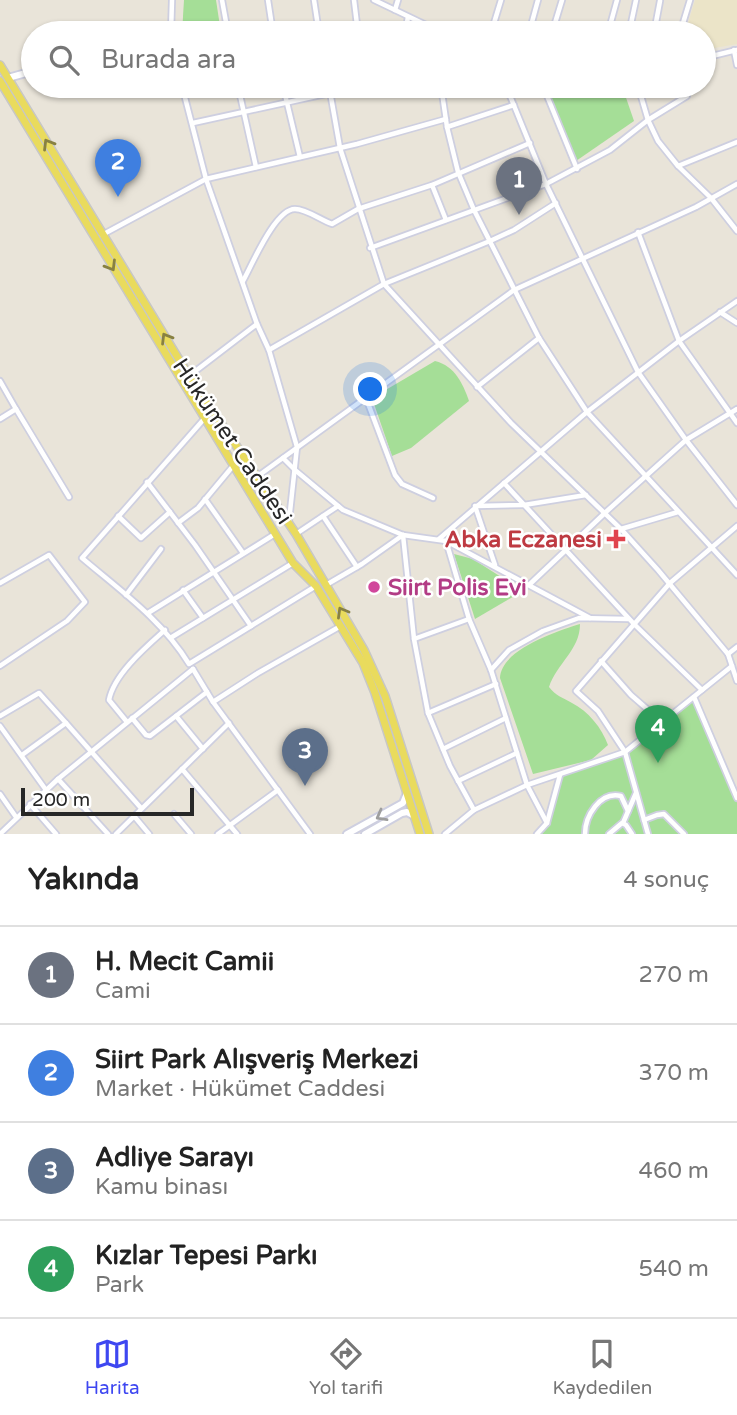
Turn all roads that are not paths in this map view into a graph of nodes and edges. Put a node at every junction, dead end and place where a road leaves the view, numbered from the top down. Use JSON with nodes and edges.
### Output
{"nodes":[{"id":1,"x":222,"y":0,"type":"edge"},
{"id":2,"x":268,"y":0,"type":"edge"},
{"id":3,"x":314,"y":0,"type":"edge"},
{"id":4,"x":354,"y":0,"type":"edge"},
{"id":5,"x":374,"y":0,"type":"edge"},
{"id":6,"x":398,"y":0,"type":"edge"},
{"id":7,"x":501,"y":0,"type":"edge"},
{"id":8,"x":538,"y":0,"type":"edge"},
{"id":9,"x":562,"y":0,"type":"edge"},
{"id":10,"x":617,"y":0,"type":"edge"},
{"id":11,"x":636,"y":0,"type":"edge"},
{"id":12,"x":690,"y":0,"type":"edge"},
{"id":13,"x":660,"y":1,"type":"edge"},
{"id":14,"x":171,"y":2,"type":"edge"},
{"id":15,"x":394,"y":10,"type":"junction"},
{"id":16,"x":408,"y":17,"type":"junction"},
{"id":17,"x":170,"y":21,"type":"edge"},
{"id":18,"x":226,"y":21,"type":"edge"},
{"id":19,"x":271,"y":21,"type":"edge"},
{"id":20,"x":317,"y":21,"type":"edge"},
{"id":21,"x":356,"y":21,"type":"edge"},
{"id":22,"x":407,"y":21,"type":"edge"},
{"id":23,"x":417,"y":21,"type":"edge"},
{"id":24,"x":495,"y":21,"type":"edge"},
{"id":25,"x":532,"y":21,"type":"edge"},
{"id":26,"x":556,"y":21,"type":"edge"},
{"id":27,"x":611,"y":21,"type":"edge"},
{"id":28,"x":632,"y":21,"type":"edge"},
{"id":29,"x":656,"y":21,"type":"edge"},
{"id":30,"x":684,"y":21,"type":"edge"},
{"id":31,"x":736,"y":50,"type":"edge"},
{"id":32,"x":716,"y":55,"type":"edge"},
{"id":33,"x":0,"y":65,"type":"edge"},
{"id":34,"x":737,"y":65,"type":"edge"},
{"id":35,"x":21,"y":75,"type":"edge"},
{"id":36,"x":4,"y":80,"type":"edge"},
{"id":37,"x":186,"y":98,"type":"edge"},
{"id":38,"x":240,"y":98,"type":"edge"},
{"id":39,"x":285,"y":98,"type":"edge"},
{"id":40,"x":306,"y":98,"type":"edge"},
{"id":41,"x":331,"y":98,"type":"edge"},
{"id":42,"x":443,"y":98,"type":"edge"},
{"id":43,"x":511,"y":98,"type":"edge"},
{"id":44,"x":548,"y":98,"type":"edge"},
{"id":45,"x":642,"y":98,"type":"edge"},
{"id":46,"x":684,"y":98,"type":"edge"},
{"id":47,"x":286,"y":102,"type":"junction"},
{"id":48,"x":514,"y":105,"type":"junction"},
{"id":49,"x":243,"y":111,"type":"junction"},
{"id":50,"x":446,"y":119,"type":"junction"},
{"id":51,"x":648,"y":120,"type":"junction"},
{"id":52,"x":193,"y":123,"type":"junction"},
{"id":53,"x":447,"y":127,"type":"junction"},
{"id":54,"x":737,"y":142,"type":"edge"},
{"id":55,"x":530,"y":143,"type":"junction"},
{"id":56,"x":340,"y":148,"type":"junction"},
{"id":57,"x":300,"y":157,"type":"junction"},
{"id":58,"x":678,"y":166,"type":"junction"},
{"id":59,"x":256,"y":167,"type":"junction"},
{"id":60,"x":577,"y":169,"type":"junction"},
{"id":61,"x":458,"y":172,"type":"junction"},
{"id":62,"x":206,"y":179,"type":"junction"},
{"id":63,"x":546,"y":184,"type":"junction"},
{"id":64,"x":737,"y":184,"type":"edge"},
{"id":65,"x":432,"y":185,"type":"junction"},
{"id":66,"x":711,"y":198,"type":"junction"},
{"id":67,"x":556,"y":203,"type":"junction"},
{"id":68,"x":359,"y":209,"type":"junction"},
{"id":69,"x":474,"y":210,"type":"junction"},
{"id":70,"x":446,"y":220,"type":"junction"},
{"id":71,"x":737,"y":231,"type":"edge"},
{"id":72,"x":638,"y":232,"type":"junction"},
{"id":73,"x":103,"y":234,"type":"junction"},
{"id":74,"x":95,"y":239,"type":"junction"},
{"id":75,"x":490,"y":241,"type":"junction"},
{"id":76,"x":370,"y":248,"type":"junction"},
{"id":77,"x":583,"y":258,"type":"junction"},
{"id":78,"x":243,"y":281,"type":"junction"},
{"id":79,"x":384,"y":284,"type":"junction"},
{"id":80,"x":514,"y":290,"type":"junction"},
{"id":81,"x":737,"y":301,"type":"edge"},
{"id":82,"x":720,"y":312,"type":"junction"},
{"id":83,"x":737,"y":323,"type":"edge"},
{"id":84,"x":257,"y":324,"type":"junction"},
{"id":85,"x":539,"y":338,"type":"junction"},
{"id":86,"x":679,"y":341,"type":"junction"},
{"id":87,"x":438,"y":345,"type":"junction"},
{"id":88,"x":269,"y":351,"type":"junction"},
{"id":89,"x":638,"y":372,"type":"junction"},
{"id":90,"x":189,"y":376,"type":"junction"},
{"id":91,"x":0,"y":381,"type":"edge"},
{"id":92,"x":477,"y":387,"type":"junction"},
{"id":93,"x":366,"y":397,"type":"junction"},
{"id":94,"x":16,"y":409,"type":"junction"},
{"id":95,"x":737,"y":409,"type":"edge"},
{"id":96,"x":587,"y":412,"type":"junction"},
{"id":97,"x":730,"y":414,"type":"junction"},
{"id":98,"x":0,"y":419,"type":"edge"},
{"id":99,"x":204,"y":419,"type":"junction"},
{"id":100,"x":737,"y":423,"type":"edge"},
{"id":101,"x":686,"y":440,"type":"junction"},
{"id":102,"x":297,"y":447,"type":"junction"},
{"id":103,"x":540,"y":451,"type":"junction"},
{"id":104,"x":283,"y":458,"type":"junction"},
{"id":105,"x":233,"y":466,"type":"junction"},
{"id":106,"x":295,"y":470,"type":"junction"},
{"id":107,"x":258,"y":476,"type":"junction"},
{"id":108,"x":646,"y":476,"type":"junction"},
{"id":109,"x":147,"y":482,"type":"junction"},
{"id":110,"x":504,"y":483,"type":"junction"},
{"id":111,"x":586,"y":495,"type":"junction"},
{"id":112,"x":69,"y":497,"type":"dead end"},
{"id":113,"x":433,"y":498,"type":"dead end"},
{"id":114,"x":205,"y":499,"type":"junction"},
{"id":115,"x":524,"y":505,"type":"junction"},
{"id":116,"x":737,"y":505,"type":"edge"},
{"id":117,"x":338,"y":506,"type":"junction"},
{"id":118,"x":475,"y":506,"type":"junction"},
{"id":119,"x":170,"y":512,"type":"junction"},
{"id":120,"x":678,"y":512,"type":"junction"},
{"id":121,"x":604,"y":513,"type":"junction"},
{"id":122,"x":118,"y":516,"type":"junction"},
{"id":123,"x":323,"y":516,"type":"junction"},
{"id":124,"x":178,"y":523,"type":"junction"},
{"id":125,"x":289,"y":523,"type":"junction"},
{"id":126,"x":737,"y":526,"type":"edge"},
{"id":127,"x":621,"y":529,"type":"junction"},
{"id":128,"x":275,"y":534,"type":"junction"},
{"id":129,"x":296,"y":534,"type":"junction"},
{"id":130,"x":403,"y":535,"type":"junction"},
{"id":131,"x":439,"y":539,"type":"junction"},
{"id":132,"x":446,"y":541,"type":"junction"},
{"id":133,"x":711,"y":548,"type":"junction"},
{"id":134,"x":161,"y":549,"type":"dead end"},
{"id":135,"x":565,"y":551,"type":"junction"},
{"id":136,"x":243,"y":553,"type":"junction"},
{"id":137,"x":293,"y":563,"type":"junction"},
{"id":138,"x":357,"y":567,"type":"junction"},
{"id":139,"x":496,"y":567,"type":"junction"},
{"id":140,"x":213,"y":571,"type":"junction"},
{"id":141,"x":737,"y":575,"type":"edge"},
{"id":142,"x":0,"y":583,"type":"edge"},
{"id":143,"x":670,"y":583,"type":"junction"},
{"id":144,"x":530,"y":584,"type":"junction"},
{"id":145,"x":326,"y":585,"type":"junction"},
{"id":146,"x":316,"y":586,"type":"junction"},
{"id":147,"x":183,"y":590,"type":"junction"},
{"id":148,"x":126,"y":594,"type":"junction"},
{"id":149,"x":233,"y":599,"type":"junction"},
{"id":150,"x":148,"y":613,"type":"junction"},
{"id":151,"x":202,"y":618,"type":"junction"},
{"id":152,"x":590,"y":618,"type":"junction"},
{"id":153,"x":469,"y":619,"type":"junction"},
{"id":154,"x":631,"y":621,"type":"junction"},
{"id":155,"x":251,"y":626,"type":"junction"},
{"id":156,"x":340,"y":627,"type":"junction"},
{"id":157,"x":165,"y":630,"type":"junction"},
{"id":158,"x":172,"y":637,"type":"junction"},
{"id":159,"x":414,"y":639,"type":"junction"},
{"id":160,"x":737,"y":647,"type":"edge"},
{"id":161,"x":728,"y":654,"type":"junction"},
{"id":162,"x":737,"y":659,"type":"edge"},
{"id":163,"x":601,"y":661,"type":"junction"},
{"id":164,"x":0,"y":666,"type":"edge"},
{"id":165,"x":191,"y":666,"type":"junction"},
{"id":166,"x":732,"y":666,"type":"junction"},
{"id":167,"x":491,"y":670,"type":"junction"},
{"id":168,"x":737,"y":681,"type":"edge"},
{"id":169,"x":496,"y":684,"type":"junction"},
{"id":170,"x":702,"y":690,"type":"junction"},
{"id":171,"x":207,"y":692,"type":"junction"},
{"id":172,"x":694,"y":697,"type":"junction"},
{"id":173,"x":213,"y":702,"type":"junction"},
{"id":174,"x":428,"y":713,"type":"junction"},
{"id":175,"x":0,"y":716,"type":"edge"},
{"id":176,"x":176,"y":716,"type":"junction"},
{"id":177,"x":506,"y":718,"type":"junction"},
{"id":178,"x":129,"y":720,"type":"junction"},
{"id":179,"x":662,"y":722,"type":"junction"},
{"id":180,"x":66,"y":723,"type":"junction"},
{"id":181,"x":229,"y":723,"type":"junction"},
{"id":182,"x":0,"y":726,"type":"edge"},
{"id":183,"x":203,"y":749,"type":"junction"},
{"id":184,"x":443,"y":749,"type":"junction"},
{"id":185,"x":93,"y":751,"type":"junction"},
{"id":186,"x":625,"y":752,"type":"junction"},
{"id":187,"x":517,"y":753,"type":"junction"},
{"id":188,"x":22,"y":755,"type":"junction"},
{"id":189,"x":182,"y":769,"type":"junction"},
{"id":190,"x":561,"y":774,"type":"junction"},
{"id":191,"x":58,"y":779,"type":"junction"},
{"id":192,"x":458,"y":781,"type":"junction"},
{"id":193,"x":527,"y":785,"type":"junction"},
{"id":194,"x":46,"y":790,"type":"junction"},
{"id":195,"x":278,"y":790,"type":"junction"},
{"id":196,"x":407,"y":791,"type":"junction"},
{"id":197,"x":636,"y":792,"type":"junction"},
{"id":198,"x":0,"y":794,"type":"edge"},
{"id":199,"x":737,"y":797,"type":"edge"},
{"id":200,"x":30,"y":804,"type":"junction"},
{"id":201,"x":141,"y":808,"type":"junction"},
{"id":202,"x":474,"y":810,"type":"junction"},
{"id":203,"x":628,"y":811,"type":"junction"},
{"id":204,"x":174,"y":814,"type":"dead end"},
{"id":205,"x":134,"y":815,"type":"junction"},
{"id":206,"x":414,"y":816,"type":"junction"},
{"id":207,"x":16,"y":817,"type":"junction"},
{"id":208,"x":644,"y":820,"type":"junction"},
{"id":209,"x":547,"y":823,"type":"junction"},
{"id":210,"x":623,"y":823,"type":"junction"},
{"id":211,"x":230,"y":825,"type":"junction"},
{"id":212,"x":0,"y":834,"type":"edge"},
{"id":213,"x":56,"y":834,"type":"edge"},
{"id":214,"x":108,"y":834,"type":"edge"},
{"id":215,"x":116,"y":834,"type":"edge"},
{"id":216,"x":149,"y":834,"type":"edge"},
{"id":217,"x":191,"y":834,"type":"edge"},
{"id":218,"x":218,"y":834,"type":"edge"},
{"id":219,"x":237,"y":834,"type":"edge"},
{"id":220,"x":310,"y":834,"type":"edge"},
{"id":221,"x":347,"y":834,"type":"edge"},
{"id":222,"x":365,"y":834,"type":"edge"},
{"id":223,"x":419,"y":834,"type":"edge"},
{"id":224,"x":429,"y":834,"type":"edge"},
{"id":225,"x":445,"y":834,"type":"edge"},
{"id":226,"x":537,"y":834,"type":"edge"},
{"id":227,"x":585,"y":834,"type":"edge"},
{"id":228,"x":609,"y":834,"type":"edge"},
{"id":229,"x":632,"y":834,"type":"edge"},
{"id":230,"x":648,"y":834,"type":"edge"},
{"id":231,"x":684,"y":834,"type":"edge"}],
"edges":[{"from":1,"to":18,"type":"street"},
{"from":2,"to":19,"type":"street"},
{"from":3,"to":20,"type":"street"},
{"from":4,"to":21,"type":"street"},
{"from":5,"to":15,"type":"street"},
{"from":6,"to":15,"type":"street"},
{"from":7,"to":24,"type":"street"},
{"from":8,"to":25,"type":"street"},
{"from":9,"to":26,"type":"street"},
{"from":10,"to":27,"type":"street"},
{"from":11,"to":28,"type":"street"},
{"from":12,"to":30,"type":"street"},
{"from":13,"to":29,"type":"street"},
{"from":14,"to":17,"type":"street"},
{"from":15,"to":16,"type":"street"},
{"from":16,"to":22,"type":"street"},
{"from":16,"to":23,"type":"street"},
{"from":31,"to":32,"type":"street"},
{"from":31,"to":34,"type":"street"},
{"from":33,"to":36,"type":"main road","name":"Hükümet Caddesi"},
{"from":35,"to":36,"type":"street"},
{"from":73,"to":36,"type":"main road","name":"Hükümet Caddesi","one_way":true},
{"from":36,"to":74,"type":"main road"},
{"from":37,"to":52,"type":"street"},
{"from":38,"to":49,"type":"street"},
{"from":39,"to":47,"type":"street"},
{"from":40,"to":47,"type":"street"},
{"from":41,"to":56,"type":"street"},
{"from":42,"to":50,"type":"street"},
{"from":43,"to":48,"type":"street"},
{"from":44,"to":60,"type":"street"},
{"from":45,"to":51,"type":"street"},
{"from":46,"to":51,"type":"street"},
{"from":47,"to":49,"type":"street"},
{"from":47,"to":57,"type":"street"},
{"from":48,"to":53,"type":"street"},
{"from":48,"to":55,"type":"street"},
{"from":49,"to":52,"type":"street"},
{"from":49,"to":59,"type":"street"},
{"from":50,"to":53,"type":"street"},
{"from":50,"to":56,"type":"street"},
{"from":51,"to":58,"type":"street"},
{"from":51,"to":60,"type":"street"},
{"from":52,"to":62,"type":"street"},
{"from":53,"to":61,"type":"street"},
{"from":54,"to":58,"type":"street"},
{"from":55,"to":61,"type":"street"},
{"from":55,"to":63,"type":"street"},
{"from":56,"to":57,"type":"street"},
{"from":56,"to":68,"type":"street"},
{"from":57,"to":59,"type":"street"},
{"from":58,"to":66,"type":"street"},
{"from":59,"to":62,"type":"street"},
{"from":60,"to":63,"type":"street"},
{"from":61,"to":65,"type":"street"},
{"from":61,"to":69,"type":"street"},
{"from":62,"to":73,"type":"street"},
{"from":62,"to":78,"type":"street"},
{"from":63,"to":67,"type":"street"},
{"from":63,"to":69,"type":"street"},
{"from":64,"to":66,"type":"street"},
{"from":65,"to":68,"type":"street"},
{"from":65,"to":70,"type":"street"},
{"from":66,"to":71,"type":"street"},
{"from":66,"to":72,"type":"street"},
{"from":67,"to":75,"type":"street"},
{"from":67,"to":77,"type":"street"},
{"from":68,"to":76,"type":"street"},
{"from":68,"to":78,"type":"street"},
{"from":69,"to":70,"type":"street"},
{"from":69,"to":75,"type":"street"},
{"from":70,"to":76,"type":"street"},
{"from":72,"to":77,"type":"street"},
{"from":72,"to":86,"type":"street"},
{"from":73,"to":74,"type":"street"},
{"from":90,"to":73,"type":"main road","name":"Hükümet Caddesi","one_way":true},
{"from":74,"to":99,"type":"main road","one_way":true},
{"from":75,"to":79,"type":"street"},
{"from":75,"to":80,"type":"street"},
{"from":76,"to":79,"type":"street"},
{"from":77,"to":80,"type":"street"},
{"from":77,"to":89,"type":"street"},
{"from":78,"to":84,"type":"street"},
{"from":79,"to":87,"type":"street"},
{"from":79,"to":88,"type":"street"},
{"from":80,"to":85,"type":"street"},
{"from":80,"to":87,"type":"street"},
{"from":81,"to":82,"type":"street"},
{"from":82,"to":83,"type":"street"},
{"from":82,"to":86,"type":"street"},
{"from":84,"to":88,"type":"street"},
{"from":84,"to":90,"type":"street"},
{"from":85,"to":92,"type":"street"},
{"from":85,"to":96,"type":"street"},
{"from":86,"to":89,"type":"street"},
{"from":86,"to":97,"type":"street"},
{"from":87,"to":92,"type":"street"},
{"from":87,"to":93,"type":"street"},
{"from":88,"to":102,"type":"street"},
{"from":89,"to":96,"type":"street"},
{"from":89,"to":101,"type":"street"},
{"from":90,"to":107,"type":"main road","name":"Hükümet Caddesi"},
{"from":91,"to":94,"type":"street"},
{"from":92,"to":103,"type":"street"},
{"from":93,"to":102,"type":"street"},
{"from":93,"to":113,"type":"street"},
{"from":94,"to":98,"type":"street"},
{"from":94,"to":112,"type":"street"},
{"from":95,"to":97,"type":"street"},
{"from":96,"to":103,"type":"street"},
{"from":96,"to":108,"type":"street"},
{"from":97,"to":100,"type":"street"},
{"from":97,"to":101,"type":"street"},
{"from":99,"to":105,"type":"main road"},
{"from":99,"to":109,"type":"street"},
{"from":101,"to":108,"type":"street"},
{"from":101,"to":116,"type":"street"},
{"from":102,"to":104,"type":"street"},
{"from":102,"to":106,"type":"street"},
{"from":103,"to":110,"type":"street"},
{"from":103,"to":111,"type":"street"},
{"from":104,"to":106,"type":"street"},
{"from":104,"to":107,"type":"street"},
{"from":105,"to":114,"type":"street"},
{"from":105,"to":128,"type":"main road"},
{"from":106,"to":117,"type":"street"},
{"from":106,"to":125,"type":"street"},
{"from":107,"to":125,"type":"main road","name":"Hükümet Caddesi"},
{"from":108,"to":120,"type":"street"},
{"from":108,"to":121,"type":"street"},
{"from":109,"to":119,"type":"street"},
{"from":109,"to":122,"type":"street"},
{"from":110,"to":115,"type":"street"},
{"from":110,"to":118,"type":"street"},
{"from":111,"to":115,"type":"street"},
{"from":111,"to":121,"type":"street"},
{"from":114,"to":124,"type":"street"},
{"from":114,"to":136,"type":"street"},
{"from":115,"to":118,"type":"street"},
{"from":115,"to":135,"type":"street"},
{"from":117,"to":123,"type":"street"},
{"from":117,"to":130,"type":"street"},
{"from":118,"to":131,"type":"street"},
{"from":118,"to":139,"type":"street"},
{"from":119,"to":122,"type":"street"},
{"from":119,"to":124,"type":"street"},
{"from":120,"to":127,"type":"street"},
{"from":120,"to":133,"type":"street"},
{"from":121,"to":127,"type":"street"},
{"from":121,"to":135,"type":"street"},
{"from":122,"to":148,"type":"street"},
{"from":123,"to":129,"type":"street"},
{"from":123,"to":138,"type":"street"},
{"from":124,"to":140,"type":"street"},
{"from":125,"to":129,"type":"main road","name":"Hükümet Caddesi"},
{"from":126,"to":133,"type":"street"},
{"from":127,"to":143,"type":"street"},
{"from":128,"to":136,"type":"street"},
{"from":128,"to":137,"type":"main road"},
{"from":129,"to":145,"type":"main road","name":"Hükümet Caddesi"},
{"from":130,"to":131,"type":"street"},
{"from":130,"to":138,"type":"street"},
{"from":130,"to":159,"type":"street"},
{"from":131,"to":132,"type":"street"},
{"from":132,"to":139,"type":"street"},
{"from":132,"to":153,"type":"street"},
{"from":133,"to":141,"type":"street"},
{"from":133,"to":143,"type":"street"},
{"from":134,"to":148,"type":"street"},
{"from":135,"to":144,"type":"street"},
{"from":135,"to":154,"type":"street"},
{"from":136,"to":140,"type":"street"},
{"from":137,"to":146,"type":"main road"},
{"from":137,"to":149,"type":"street"},
{"from":138,"to":145,"type":"street"},
{"from":139,"to":144,"type":"street"},
{"from":140,"to":147,"type":"street"},
{"from":140,"to":149,"type":"street"},
{"from":142,"to":164,"type":"street"},
{"from":143,"to":154,"type":"street"},
{"from":143,"to":161,"type":"street"},
{"from":144,"to":152,"type":"street"},
{"from":224,"to":145,"type":"main road","name":"Hükümet Caddesi","one_way":true},
{"from":146,"to":155,"type":"street"},
{"from":146,"to":156,"type":"main road"},
{"from":147,"to":150,"type":"street"},
{"from":147,"to":151,"type":"street"},
{"from":148,"to":150,"type":"street"},
{"from":149,"to":151,"type":"street"},
{"from":149,"to":155,"type":"street"},
{"from":150,"to":157,"type":"street"},
{"from":151,"to":158,"type":"street"},
{"from":152,"to":154,"type":"street"},
{"from":152,"to":167,"type":"street"},
{"from":153,"to":159,"type":"street"},
{"from":153,"to":167,"type":"street"},
{"from":154,"to":163,"type":"street"},
{"from":154,"to":170,"type":"street"},
{"from":155,"to":165,"type":"street"},
{"from":156,"to":173,"type":"street"},
{"from":156,"to":196,"type":"main road"},
{"from":157,"to":158,"type":"street"},
{"from":157,"to":178,"type":"street"},
{"from":158,"to":165,"type":"street"},
{"from":159,"to":174,"type":"street"},
{"from":160,"to":161,"type":"street"},
{"from":161,"to":162,"type":"street"},
{"from":161,"to":166,"type":"street"},
{"from":163,"to":179,"type":"street"},
{"from":163,"to":186,"type":"street"},
{"from":165,"to":171,"type":"street"},
{"from":165,"to":178,"type":"street"},
{"from":166,"to":168,"type":"street"},
{"from":166,"to":170,"type":"street"},
{"from":167,"to":169,"type":"street"},
{"from":169,"to":174,"type":"street"},
{"from":169,"to":177,"type":"street"},
{"from":170,"to":172,"type":"street"},
{"from":171,"to":173,"type":"street"},
{"from":171,"to":176,"type":"street"},
{"from":172,"to":179,"type":"street"},
{"from":172,"to":199,"type":"street"},
{"from":173,"to":181,"type":"street"},
{"from":174,"to":184,"type":"street"},
{"from":175,"to":180,"type":"street"},
{"from":176,"to":178,"type":"street"},
{"from":176,"to":183,"type":"street"},
{"from":177,"to":184,"type":"street"},
{"from":177,"to":187,"type":"street"},
{"from":178,"to":185,"type":"street"},
{"from":179,"to":186,"type":"street"},
{"from":180,"to":185,"type":"street"},
{"from":180,"to":188,"type":"street"},
{"from":181,"to":183,"type":"street"},
{"from":181,"to":195,"type":"street"},
{"from":182,"to":188,"type":"street"},
{"from":183,"to":189,"type":"street"},
{"from":184,"to":192,"type":"street"},
{"from":185,"to":191,"type":"street"},
{"from":185,"to":201,"type":"street"},
{"from":186,"to":190,"type":"street"},
{"from":186,"to":197,"type":"street"},
{"from":187,"to":192,"type":"street"},
{"from":187,"to":193,"type":"street"},
{"from":188,"to":194,"type":"street"},
{"from":189,"to":201,"type":"street"},
{"from":189,"to":211,"type":"street"},
{"from":190,"to":193,"type":"street"},
{"from":190,"to":209,"type":"street"},
{"from":191,"to":194,"type":"street"},
{"from":191,"to":214,"type":"street"},
{"from":192,"to":202,"type":"street"},
{"from":193,"to":202,"type":"street"},
{"from":193,"to":209,"type":"street"},
{"from":194,"to":200,"type":"street"},
{"from":195,"to":211,"type":"street"},
{"from":195,"to":220,"type":"street"},
{"from":196,"to":206,"type":"main road"},
{"from":196,"to":221,"type":"street","one_way":true},
{"from":197,"to":203,"type":"street"},
{"from":197,"to":208,"type":"street"},
{"from":198,"to":207,"type":"street"},
{"from":200,"to":207,"type":"street"},
{"from":200,"to":213,"type":"street"},
{"from":201,"to":205,"type":"street"},
{"from":202,"to":225,"type":"street"},
{"from":203,"to":210,"type":"street"},
{"from":203,"to":227,"type":"street"},
{"from":204,"to":217,"type":"street"},
{"from":205,"to":215,"type":"street"},
{"from":205,"to":216,"type":"street"},
{"from":206,"to":222,"type":"street"},
{"from":206,"to":223,"type":"main road"},
{"from":207,"to":212,"type":"street"},
{"from":208,"to":230,"type":"street"},
{"from":208,"to":231,"type":"street"},
{"from":209,"to":226,"type":"street"},
{"from":210,"to":228,"type":"street"},
{"from":210,"to":229,"type":"street"},
{"from":211,"to":218,"type":"street"},
{"from":211,"to":219,"type":"street"}]}
